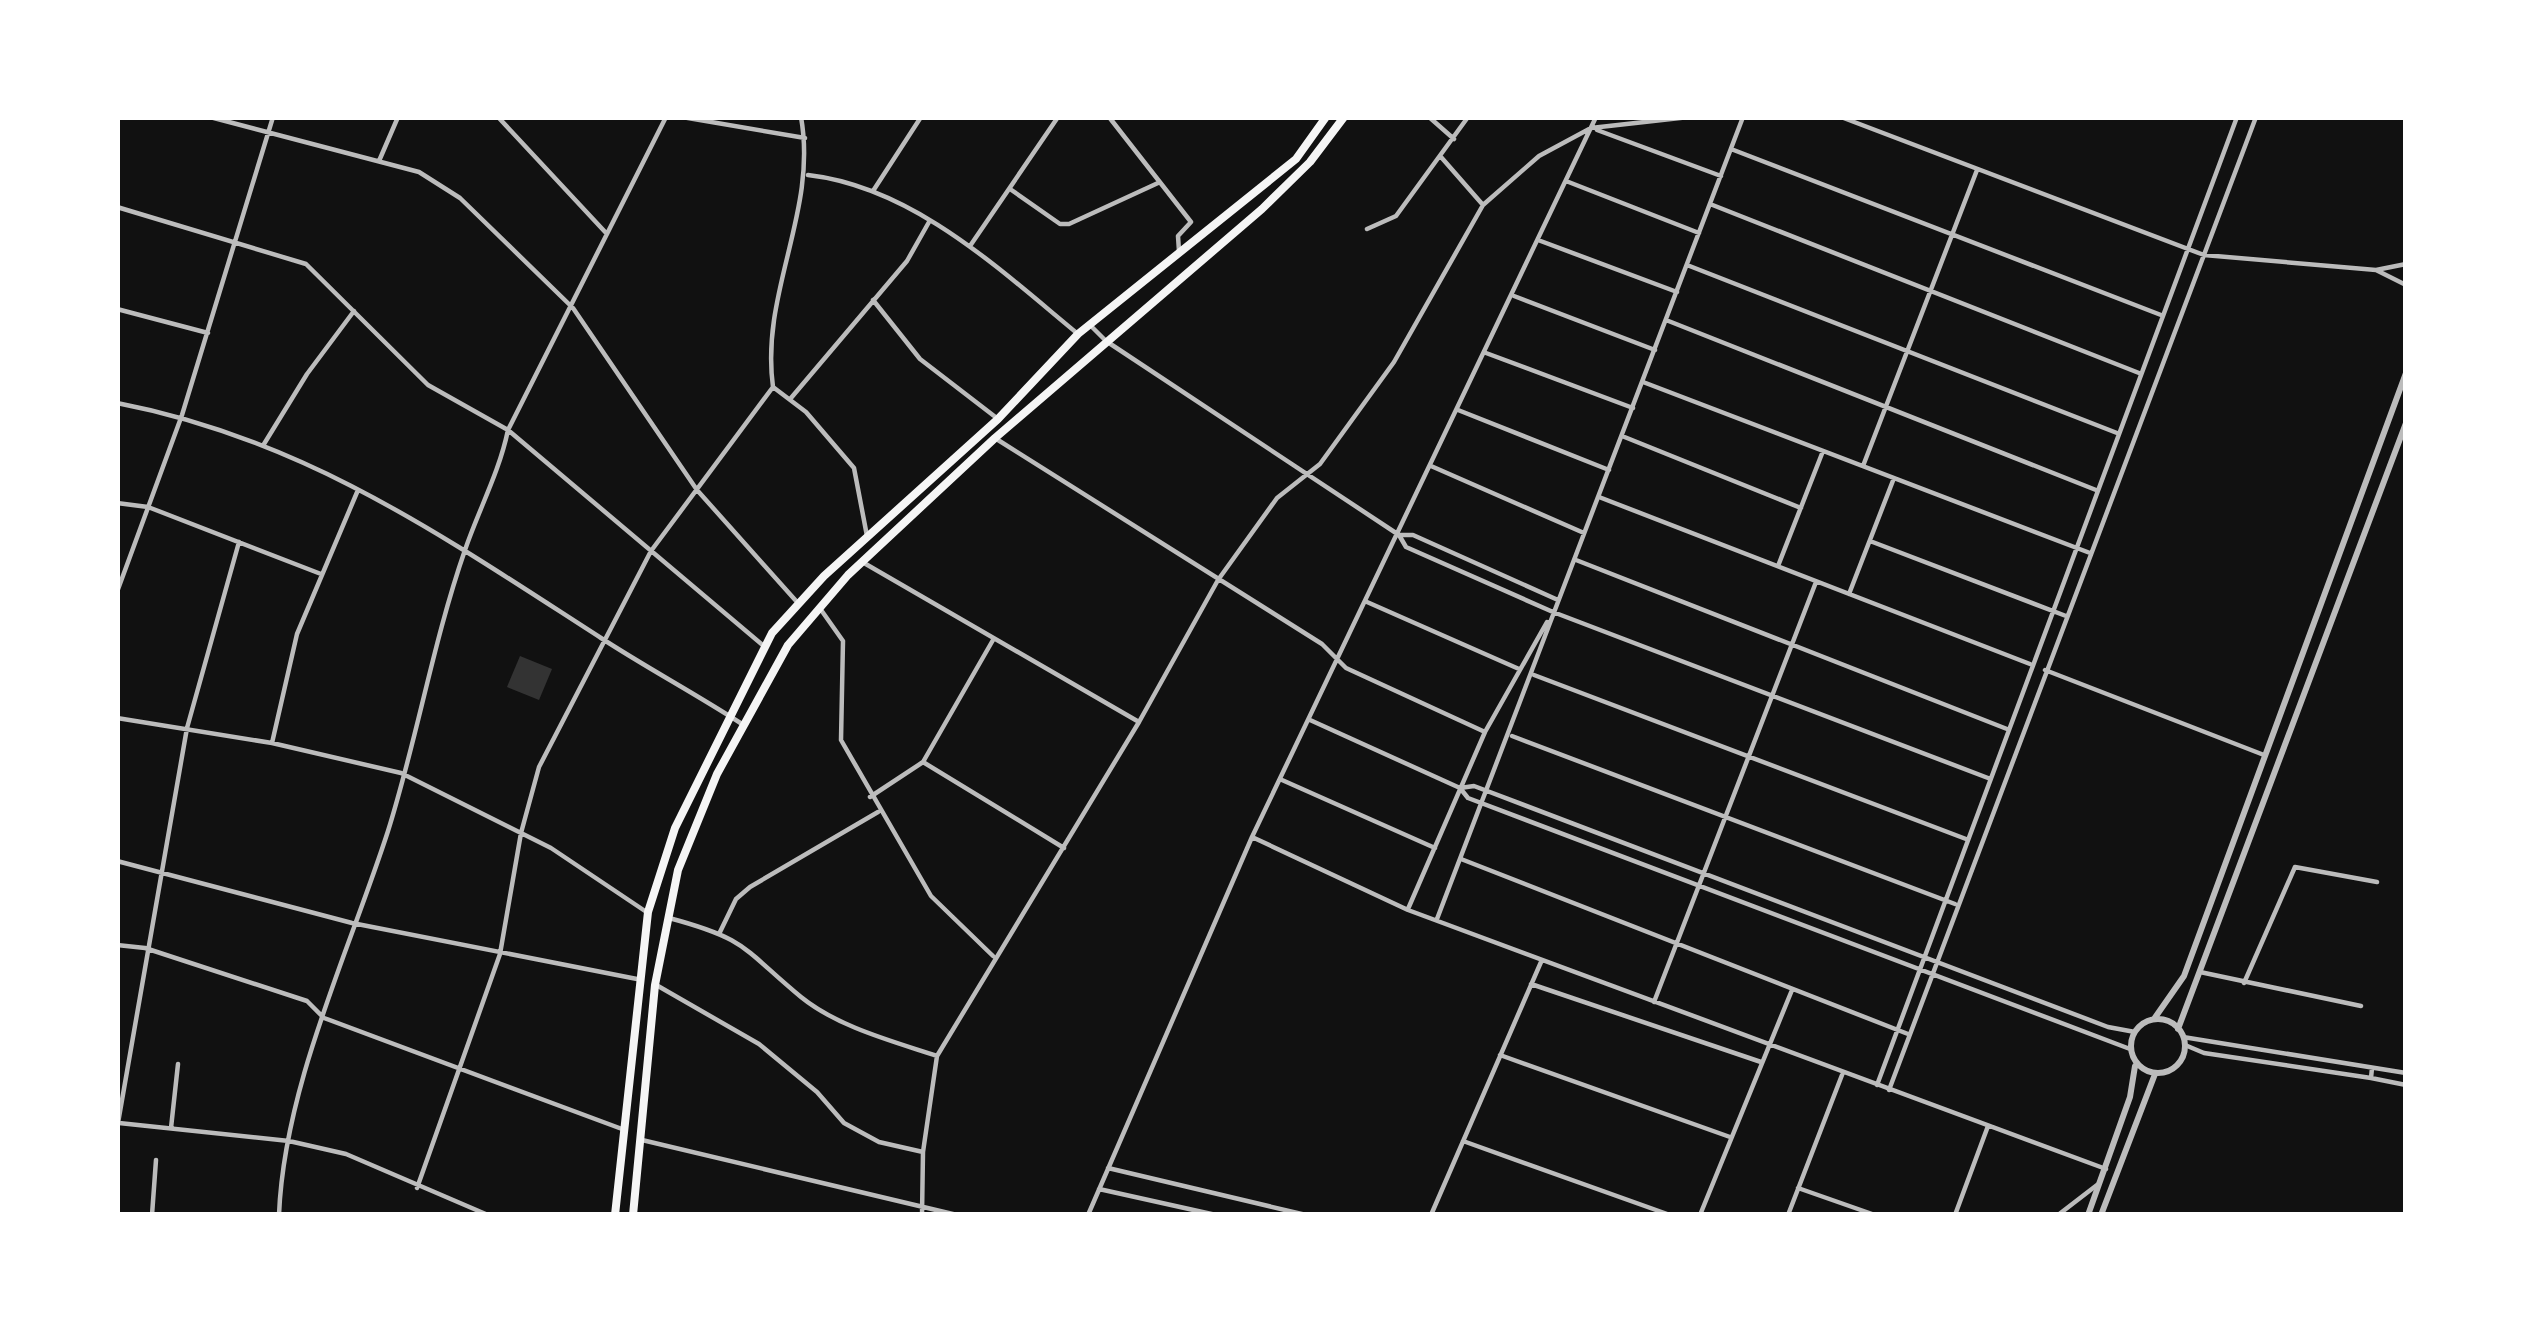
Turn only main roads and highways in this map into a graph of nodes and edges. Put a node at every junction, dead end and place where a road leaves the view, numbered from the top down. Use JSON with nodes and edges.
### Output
{"nodes":[{"id":1,"x":1326,"y":117,"type":"edge"},
{"id":2,"x":1344,"y":117,"type":"edge"},
{"id":3,"x":615,"y":1215,"type":"edge"},
{"id":4,"x":633,"y":1215,"type":"edge"}],
"edges":[{"from":1,"to":3,"type":"main road"},
{"from":2,"to":4,"type":"main road"}]}
